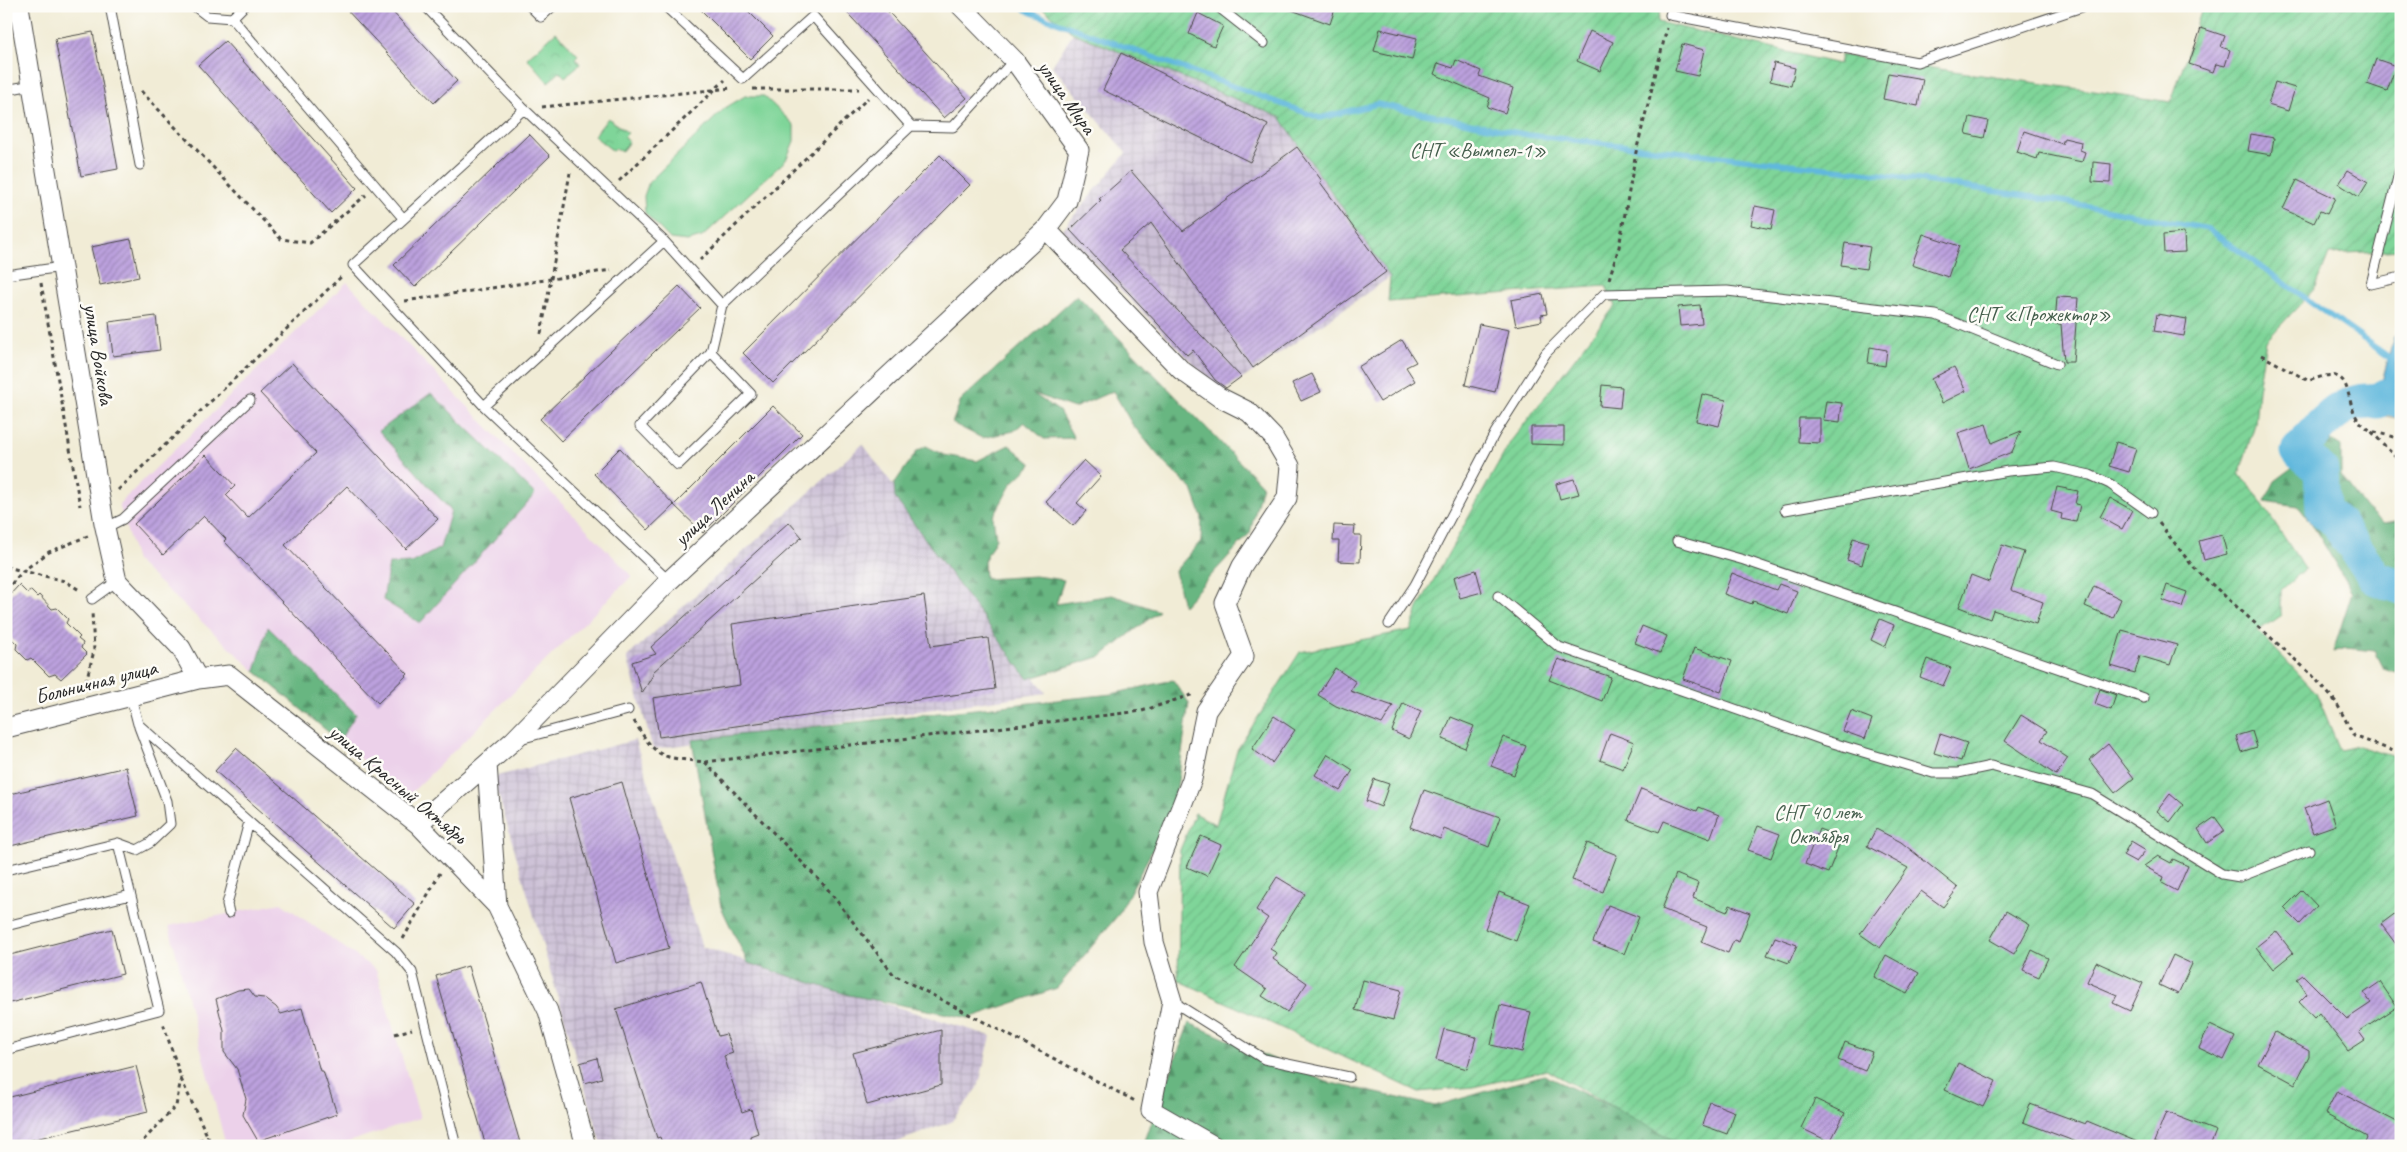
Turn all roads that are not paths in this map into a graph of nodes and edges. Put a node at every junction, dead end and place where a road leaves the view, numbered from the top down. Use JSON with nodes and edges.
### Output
{"nodes":[{"id":1,"x":110,"y":6,"type":"edge"},
{"id":2,"x":194,"y":6,"type":"edge"},
{"id":3,"x":244,"y":6,"type":"edge"},
{"id":4,"x":425,"y":6,"type":"edge"},
{"id":5,"x":530,"y":6,"type":"edge"},
{"id":6,"x":553,"y":6,"type":"edge"},
{"id":7,"x":665,"y":6,"type":"edge"},
{"id":8,"x":961,"y":6,"type":"edge"},
{"id":9,"x":1217,"y":6,"type":"edge"},
{"id":10,"x":2085,"y":6,"type":"edge"},
{"id":11,"x":23,"y":7,"type":"edge"},
{"id":12,"x":1671,"y":10,"type":"edge"},
{"id":13,"x":232,"y":18,"type":"junction"},
{"id":14,"x":1264,"y":43,"type":"dead end"},
{"id":15,"x":1014,"y":60,"type":"junction"},
{"id":16,"x":32,"y":85,"type":"junction"},
{"id":17,"x":6,"y":90,"type":"edge"},
{"id":18,"x":524,"y":109,"type":"junction"},
{"id":19,"x":911,"y":126,"type":"junction"},
{"id":20,"x":140,"y":165,"type":"dead end"},
{"id":21,"x":2401,"y":166,"type":"edge"},
{"id":22,"x":403,"y":218,"type":"junction"},
{"id":23,"x":1046,"y":229,"type":"junction"},
{"id":24,"x":664,"y":242,"type":"junction"},
{"id":25,"x":62,"y":267,"type":"junction"},
{"id":26,"x":6,"y":274,"type":"edge"},
{"id":27,"x":2401,"y":277,"type":"edge"},
{"id":28,"x":722,"y":305,"type":"junction"},
{"id":29,"x":712,"y":352,"type":"junction"},
{"id":30,"x":2057,"y":364,"type":"dead end"},
{"id":31,"x":250,"y":400,"type":"dead end"},
{"id":32,"x":484,"y":406,"type":"junction"},
{"id":33,"x":1785,"y":510,"type":"dead end"},
{"id":34,"x":2151,"y":513,"type":"road end"},
{"id":35,"x":93,"y":530,"type":"junction"},
{"id":36,"x":1677,"y":541,"type":"dead end"},
{"id":37,"x":117,"y":581,"type":"junction"},
{"id":38,"x":669,"y":581,"type":"junction"},
{"id":39,"x":1498,"y":596,"type":"dead end"},
{"id":40,"x":92,"y":598,"type":"road end"},
{"id":41,"x":1389,"y":624,"type":"dead end"},
{"id":42,"x":198,"y":679,"type":"junction"},
{"id":43,"x":131,"y":698,"type":"junction"},
{"id":44,"x":2144,"y":698,"type":"dead end"},
{"id":45,"x":628,"y":710,"type":"road end"},
{"id":46,"x":138,"y":724,"type":"junction"},
{"id":47,"x":6,"y":728,"type":"edge"},
{"id":48,"x":513,"y":741,"type":"junction"},
{"id":49,"x":487,"y":764,"type":"junction"},
{"id":50,"x":249,"y":822,"type":"junction"},
{"id":51,"x":418,"y":824,"type":"junction"},
{"id":52,"x":118,"y":843,"type":"junction"},
{"id":53,"x":2309,"y":850,"type":"dead end"},
{"id":54,"x":6,"y":870,"type":"edge"},
{"id":55,"x":130,"y":895,"type":"junction"},
{"id":56,"x":497,"y":906,"type":"junction"},
{"id":57,"x":228,"y":913,"type":"dead end"},
{"id":58,"x":6,"y":926,"type":"edge"},
{"id":59,"x":1172,"y":1000,"type":"junction"},
{"id":60,"x":6,"y":1050,"type":"edge"},
{"id":61,"x":1349,"y":1077,"type":"dead end"},
{"id":62,"x":456,"y":1146,"type":"edge"},
{"id":63,"x":586,"y":1146,"type":"edge"},
{"id":64,"x":1214,"y":1146,"type":"edge"}],
"edges":[{"from":1,"to":20,"type":"lane"},
{"from":2,"to":13,"type":"lane"},
{"from":3,"to":13,"type":"lane"},
{"from":4,"to":18,"type":"lane"},
{"from":5,"to":6,"type":"lane"},
{"from":7,"to":19,"type":"lane"},
{"from":8,"to":15,"type":"street","name":"улица Мира"},
{"from":9,"to":14,"type":"lane"},
{"from":10,"to":12,"type":"lane"},
{"from":11,"to":16,"type":"street","name":"улица Войкова"},
{"from":13,"to":22,"type":"lane"},
{"from":15,"to":19,"type":"lane"},
{"from":15,"to":23,"type":"street","name":"улица Мира"},
{"from":16,"to":17,"type":"lane"},
{"from":16,"to":25,"type":"street","name":"улица Войкова"},
{"from":18,"to":22,"type":"lane"},
{"from":18,"to":24,"type":"lane"},
{"from":19,"to":28,"type":"lane"},
{"from":21,"to":27,"type":"lane"},
{"from":22,"to":32,"type":"lane"},
{"from":23,"to":38,"type":"street","name":"улица Ленина"},
{"from":23,"to":59,"type":"street"},
{"from":24,"to":28,"type":"lane"},
{"from":24,"to":32,"type":"lane"},
{"from":25,"to":26,"type":"lane"},
{"from":25,"to":35,"type":"street","name":"улица Войкова"},
{"from":28,"to":29,"type":"lane"},
{"from":29,"to":29,"type":"lane"},
{"from":30,"to":41,"type":"lane"},
{"from":31,"to":35,"type":"lane"},
{"from":32,"to":38,"type":"lane"},
{"from":33,"to":34,"type":"lane"},
{"from":35,"to":37,"type":"street","name":"улица Войкова"},
{"from":36,"to":44,"type":"lane"},
{"from":37,"to":40,"type":"lane"},
{"from":37,"to":42,"type":"street"},
{"from":38,"to":48,"type":"street","name":"улица Ленина"},
{"from":39,"to":53,"type":"lane"},
{"from":42,"to":43,"type":"street","name":"Больничная улица"},
{"from":42,"to":51,"type":"street","name":"улица Красный Октябрь"},
{"from":43,"to":46,"type":"lane"},
{"from":43,"to":47,"type":"street","name":"Больничная улица"},
{"from":45,"to":48,"type":"lane"},
{"from":46,"to":50,"type":"lane"},
{"from":46,"to":52,"type":"lane"},
{"from":48,"to":49,"type":"street","name":"улица Ленина"},
{"from":49,"to":51,"type":"street","name":"улица Ленина"},
{"from":49,"to":56,"type":"street"},
{"from":50,"to":57,"type":"lane"},
{"from":50,"to":62,"type":"lane"},
{"from":51,"to":56,"type":"street","name":"улица Красный Октябрь"},
{"from":52,"to":54,"type":"lane"},
{"from":52,"to":55,"type":"lane"},
{"from":55,"to":58,"type":"lane"},
{"from":55,"to":60,"type":"lane"},
{"from":56,"to":63,"type":"street","name":"улица Красный Октябрь"},
{"from":59,"to":61,"type":"lane"},
{"from":59,"to":64,"type":"street"}]}
